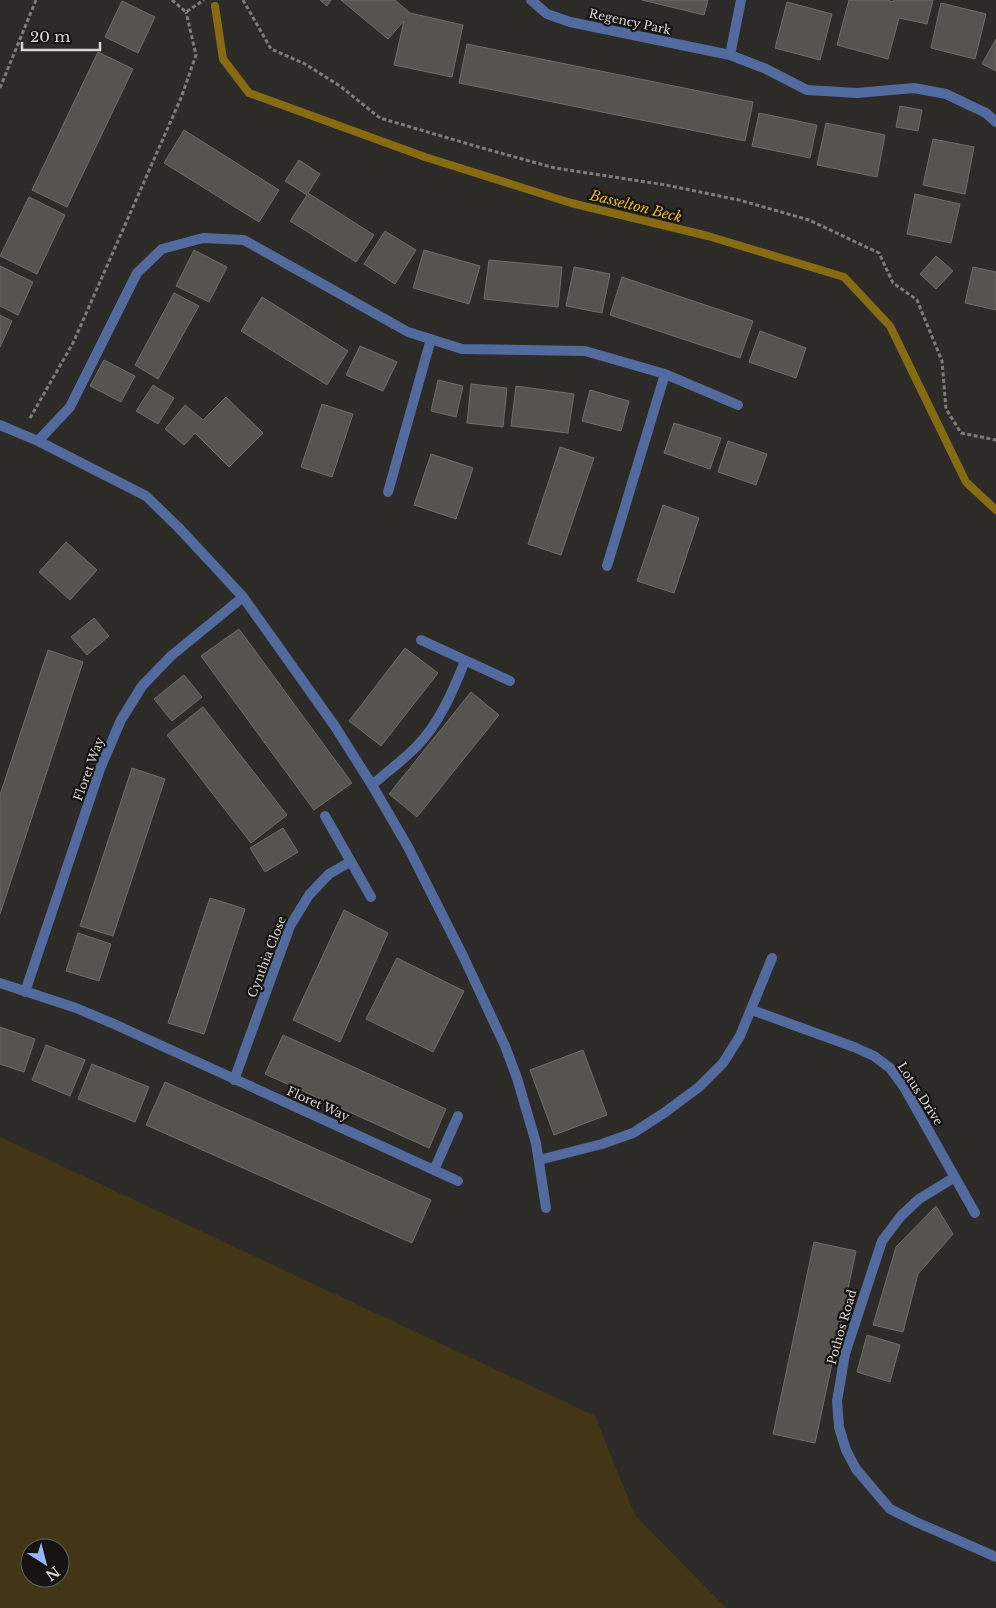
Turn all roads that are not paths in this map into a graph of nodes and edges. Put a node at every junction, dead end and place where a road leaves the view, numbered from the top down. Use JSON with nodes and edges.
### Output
{"nodes":[{"id":1,"x":531,"y":0,"type":"edge"},
{"id":2,"x":741,"y":0,"type":"edge"},
{"id":3,"x":730,"y":55,"type":"junction"},
{"id":4,"x":996,"y":122,"type":"edge"},
{"id":5,"x":431,"y":339,"type":"junction"},
{"id":6,"x":665,"y":374,"type":"junction"},
{"id":7,"x":738,"y":405,"type":"dead end"},
{"id":8,"x":0,"y":425,"type":"edge"},
{"id":9,"x":38,"y":441,"type":"junction"},
{"id":10,"x":388,"y":492,"type":"dead end"},
{"id":11,"x":607,"y":566,"type":"dead end"},
{"id":12,"x":243,"y":597,"type":"junction"},
{"id":13,"x":421,"y":640,"type":"dead end"},
{"id":14,"x":465,"y":661,"type":"junction"},
{"id":15,"x":510,"y":681,"type":"dead end"},
{"id":16,"x":372,"y":785,"type":"junction"},
{"id":17,"x":325,"y":816,"type":"dead end"},
{"id":18,"x":350,"y":862,"type":"junction"},
{"id":19,"x":371,"y":897,"type":"dead end"},
{"id":20,"x":772,"y":958,"type":"dead end"},
{"id":21,"x":0,"y":983,"type":"edge"},
{"id":22,"x":25,"y":992,"type":"junction"},
{"id":23,"x":752,"y":1010,"type":"junction"},
{"id":24,"x":234,"y":1080,"type":"junction"},
{"id":25,"x":458,"y":1116,"type":"dead end"},
{"id":26,"x":539,"y":1160,"type":"junction"},
{"id":27,"x":434,"y":1170,"type":"junction"},
{"id":28,"x":955,"y":1177,"type":"junction"},
{"id":29,"x":458,"y":1181,"type":"dead end"},
{"id":30,"x":546,"y":1208,"type":"dead end"},
{"id":31,"x":975,"y":1213,"type":"dead end"},
{"id":32,"x":996,"y":1557,"type":"edge"}],
"edges":[{"from":1,"to":3,"type":"street","name":"Regency Park"},
{"from":2,"to":3,"type":"street"},
{"from":3,"to":4,"type":"street","name":"Regency Park"},
{"from":5,"to":6,"type":"street"},
{"from":5,"to":9,"type":"street"},
{"from":5,"to":10,"type":"street"},
{"from":6,"to":7,"type":"street"},
{"from":6,"to":11,"type":"street"},
{"from":8,"to":9,"type":"street"},
{"from":9,"to":12,"type":"street"},
{"from":12,"to":16,"type":"street"},
{"from":12,"to":22,"type":"street","name":"Floret Way"},
{"from":13,"to":14,"type":"street"},
{"from":14,"to":15,"type":"street"},
{"from":14,"to":16,"type":"street"},
{"from":16,"to":26,"type":"street"},
{"from":17,"to":18,"type":"street"},
{"from":18,"to":19,"type":"street"},
{"from":18,"to":24,"type":"street","name":"Cynthia Close"},
{"from":20,"to":23,"type":"street"},
{"from":21,"to":22,"type":"street","name":"Floret Way"},
{"from":22,"to":24,"type":"street","name":"Floret Way"},
{"from":23,"to":26,"type":"street"},
{"from":23,"to":28,"type":"street","name":"Lotus Drive"},
{"from":24,"to":27,"type":"street","name":"Floret Way"},
{"from":25,"to":27,"type":"street"},
{"from":26,"to":30,"type":"street"},
{"from":27,"to":29,"type":"street","name":"Floret Way"},
{"from":28,"to":31,"type":"street","name":"Lotus Drive"},
{"from":28,"to":32,"type":"street","name":"Pothos Road"}]}
